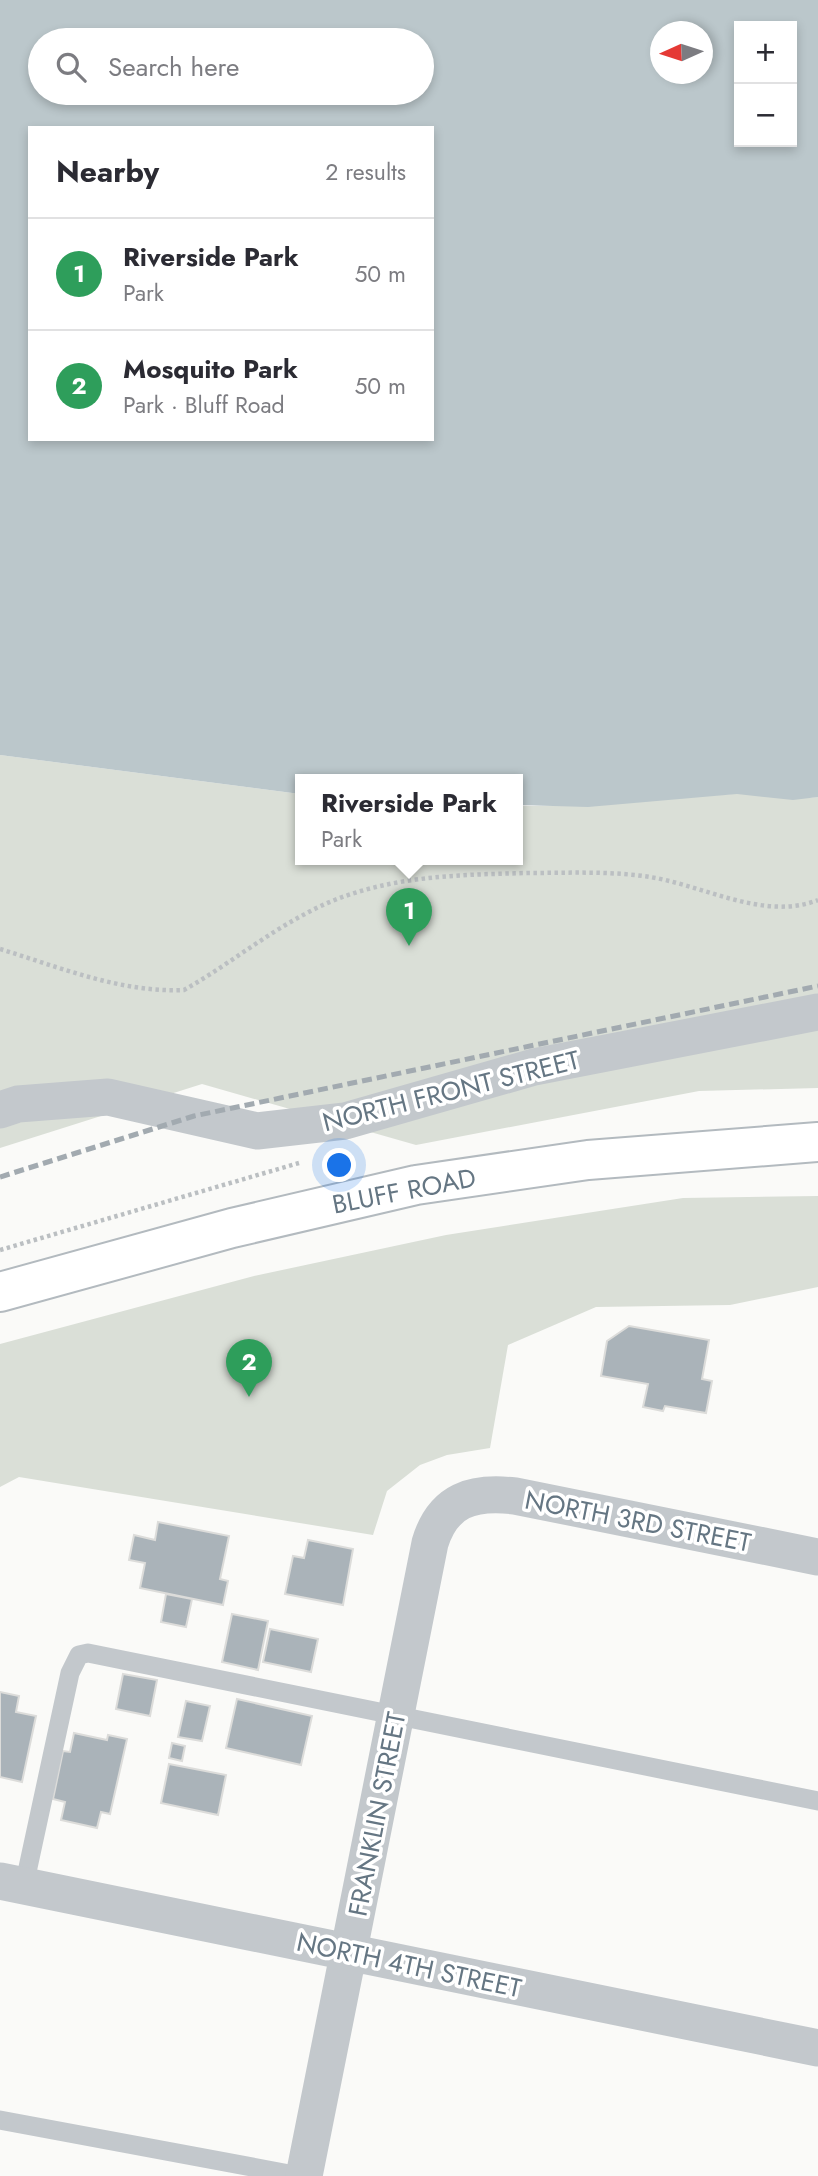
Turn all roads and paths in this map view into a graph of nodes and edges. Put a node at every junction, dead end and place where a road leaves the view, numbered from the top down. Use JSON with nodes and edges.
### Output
{"nodes":[{"id":1,"x":818,"y":900,"type":"edge"},
{"id":2,"x":0,"y":949,"type":"edge"},
{"id":3,"x":818,"y":1012,"type":"edge"},
{"id":4,"x":0,"y":1110,"type":"edge"},
{"id":5,"x":818,"y":1142,"type":"edge"},
{"id":6,"x":0,"y":1292,"type":"edge"},
{"id":7,"x":458,"y":1503,"type":"joint"},
{"id":8,"x":818,"y":1557,"type":"edge"},
{"id":9,"x":397,"y":1714,"type":"junction"},
{"id":10,"x":818,"y":1801,"type":"edge"},
{"id":11,"x":12,"y":1883,"type":"edge"},
{"id":12,"x":349,"y":1953,"type":"junction"},
{"id":13,"x":818,"y":2048,"type":"edge"},
{"id":14,"x":0,"y":2120,"type":"edge"},
{"id":15,"x":302,"y":2176,"type":"edge"}],
"edges":[{"from":1,"to":2,"type":"path"},
{"from":3,"to":4,"type":"street","name":"NORTH FRONT STREET"},
{"from":5,"to":6,"type":"main road","name":"BLUFF ROAD"},
{"from":7,"to":8,"type":"street","name":"NORTH 3RD STREET"},
{"from":7,"to":9,"type":"street","name":"FRANKLIN STREET"},
{"from":9,"to":10,"type":"lane"},
{"from":9,"to":11,"type":"lane"},
{"from":9,"to":12,"type":"street","name":"FRANKLIN STREET"},
{"from":11,"to":12,"type":"street","name":"NORTH 4TH STREET"},
{"from":12,"to":13,"type":"street","name":"NORTH 4TH STREET"},
{"from":12,"to":15,"type":"street","name":"FRANKLIN STREET"},
{"from":14,"to":15,"type":"lane"}]}
